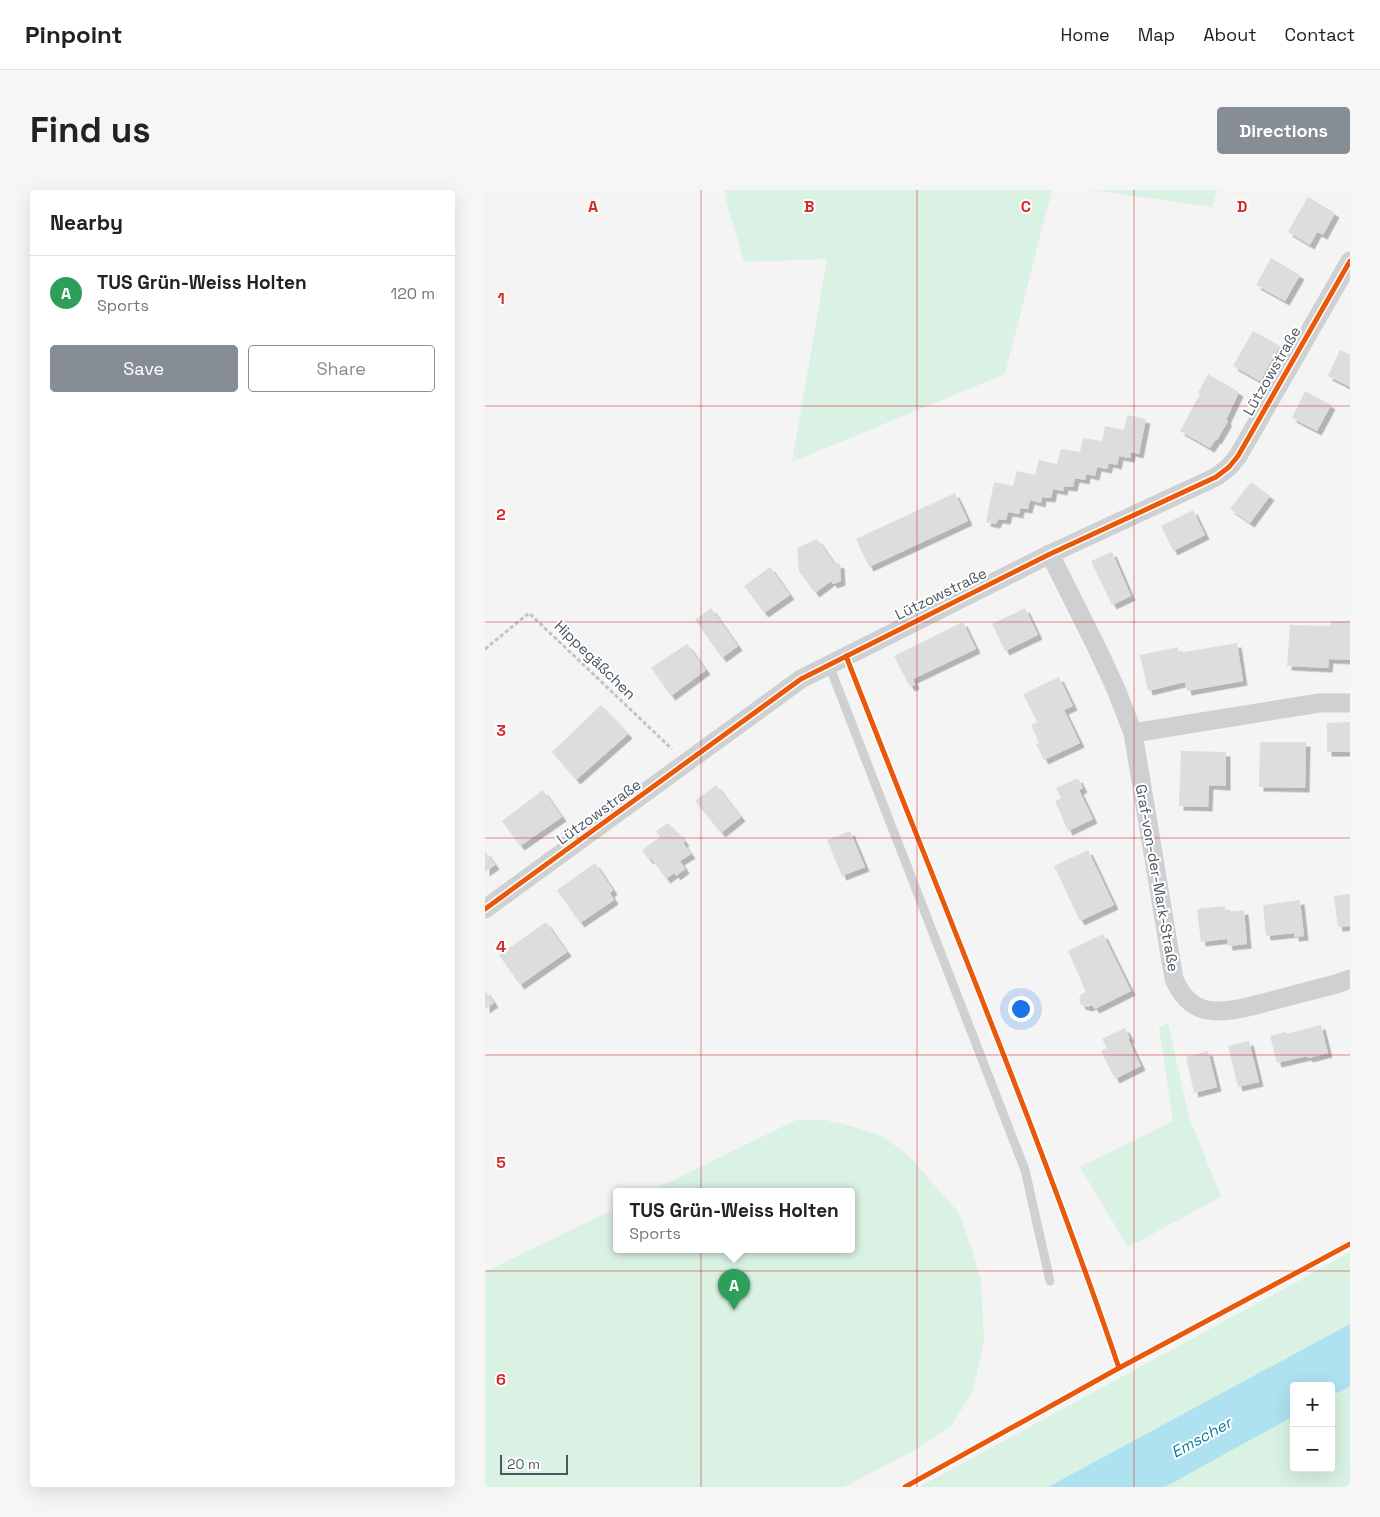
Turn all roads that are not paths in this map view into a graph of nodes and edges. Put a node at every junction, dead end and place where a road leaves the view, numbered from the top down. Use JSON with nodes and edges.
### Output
{"nodes":[{"id":1,"x":1350,"y":261,"type":"edge"},
{"id":2,"x":1050,"y":554,"type":"junction"},
{"id":3,"x":829,"y":664,"type":"junction"},
{"id":4,"x":1350,"y":703,"type":"edge"},
{"id":5,"x":1133,"y":733,"type":"junction"},
{"id":6,"x":485,"y":909,"type":"edge"},
{"id":7,"x":1350,"y":979,"type":"edge"},
{"id":8,"x":1050,"y":1281,"type":"dead end"}],
"edges":[{"from":1,"to":2,"type":"street","name":"Lützowstraße"},
{"from":2,"to":3,"type":"street","name":"Lützowstraße"},
{"from":2,"to":5,"type":"street","name":"Graf-von-der-Mark-Straße"},
{"from":3,"to":6,"type":"street","name":"Lützowstraße"},
{"from":3,"to":8,"type":"lane"},
{"from":4,"to":5,"type":"street"},
{"from":5,"to":7,"type":"street","name":"Graf-von-der-Mark-Straße"}]}
